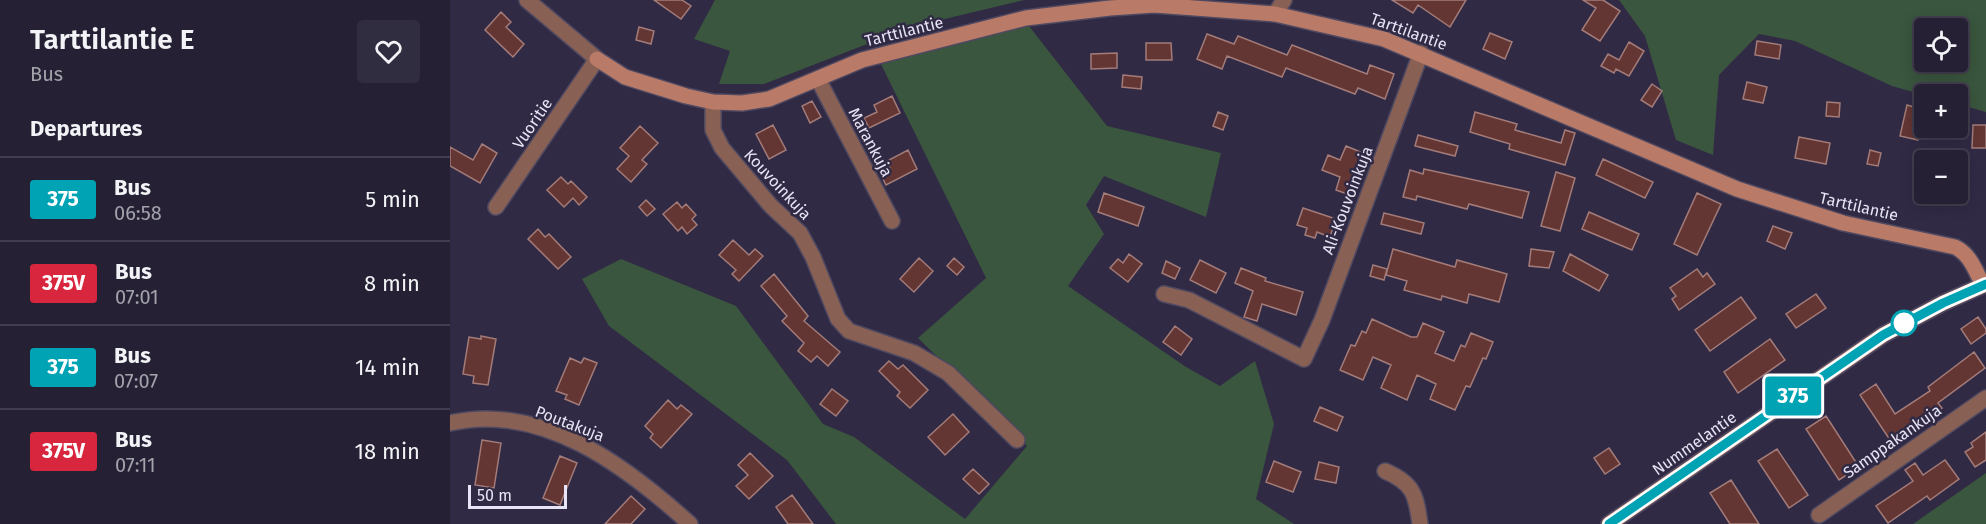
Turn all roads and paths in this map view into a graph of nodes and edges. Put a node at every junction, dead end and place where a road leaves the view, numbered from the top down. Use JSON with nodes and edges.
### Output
{"nodes":[{"id":1,"x":528,"y":0,"type":"edge"},
{"id":2,"x":1284,"y":0,"type":"edge"},
{"id":3,"x":1275,"y":14,"type":"junction"},
{"id":4,"x":1421,"y":53,"type":"junction"},
{"id":5,"x":597,"y":59,"type":"junction"},
{"id":6,"x":818,"y":79,"type":"junction"},
{"id":7,"x":713,"y":102,"type":"junction"},
{"id":8,"x":496,"y":207,"type":"dead end"},
{"id":9,"x":892,"y":221,"type":"dead end"},
{"id":10,"x":1985,"y":286,"type":"edge"},
{"id":11,"x":1164,"y":294,"type":"dead end"},
{"id":12,"x":1986,"y":398,"type":"edge"},
{"id":13,"x":450,"y":423,"type":"edge"},
{"id":14,"x":1017,"y":440,"type":"dead end"},
{"id":15,"x":1384,"y":471,"type":"dead end"},
{"id":16,"x":1819,"y":515,"type":"dead end"},
{"id":17,"x":690,"y":524,"type":"edge"},
{"id":18,"x":1420,"y":524,"type":"edge"},
{"id":19,"x":1609,"y":524,"type":"edge"}],
"edges":[{"from":1,"to":5,"type":"street","name":"Tarttilantie"},
{"from":2,"to":3,"type":"street"},
{"from":3,"to":4,"type":"street","name":"Tarttilantie"},
{"from":3,"to":6,"type":"street","name":"Tarttilantie"},
{"from":4,"to":10,"type":"street","name":"Tarttilantie"},
{"from":4,"to":11,"type":"street","name":"Ali-Kouvoinkuja"},
{"from":5,"to":7,"type":"street","name":"Tarttilantie"},
{"from":5,"to":8,"type":"street","name":"Vuoritie"},
{"from":6,"to":7,"type":"street","name":"Tarttilantie"},
{"from":6,"to":9,"type":"street","name":"Marankuja"},
{"from":7,"to":14,"type":"street","name":"Kouvoinkuja"},
{"from":10,"to":19,"type":"street","name":"Nummelantie"},
{"from":12,"to":16,"type":"street","name":"Samppakankuja"},
{"from":13,"to":17,"type":"street","name":"Poutakuja"},
{"from":15,"to":18,"type":"street"}]}
